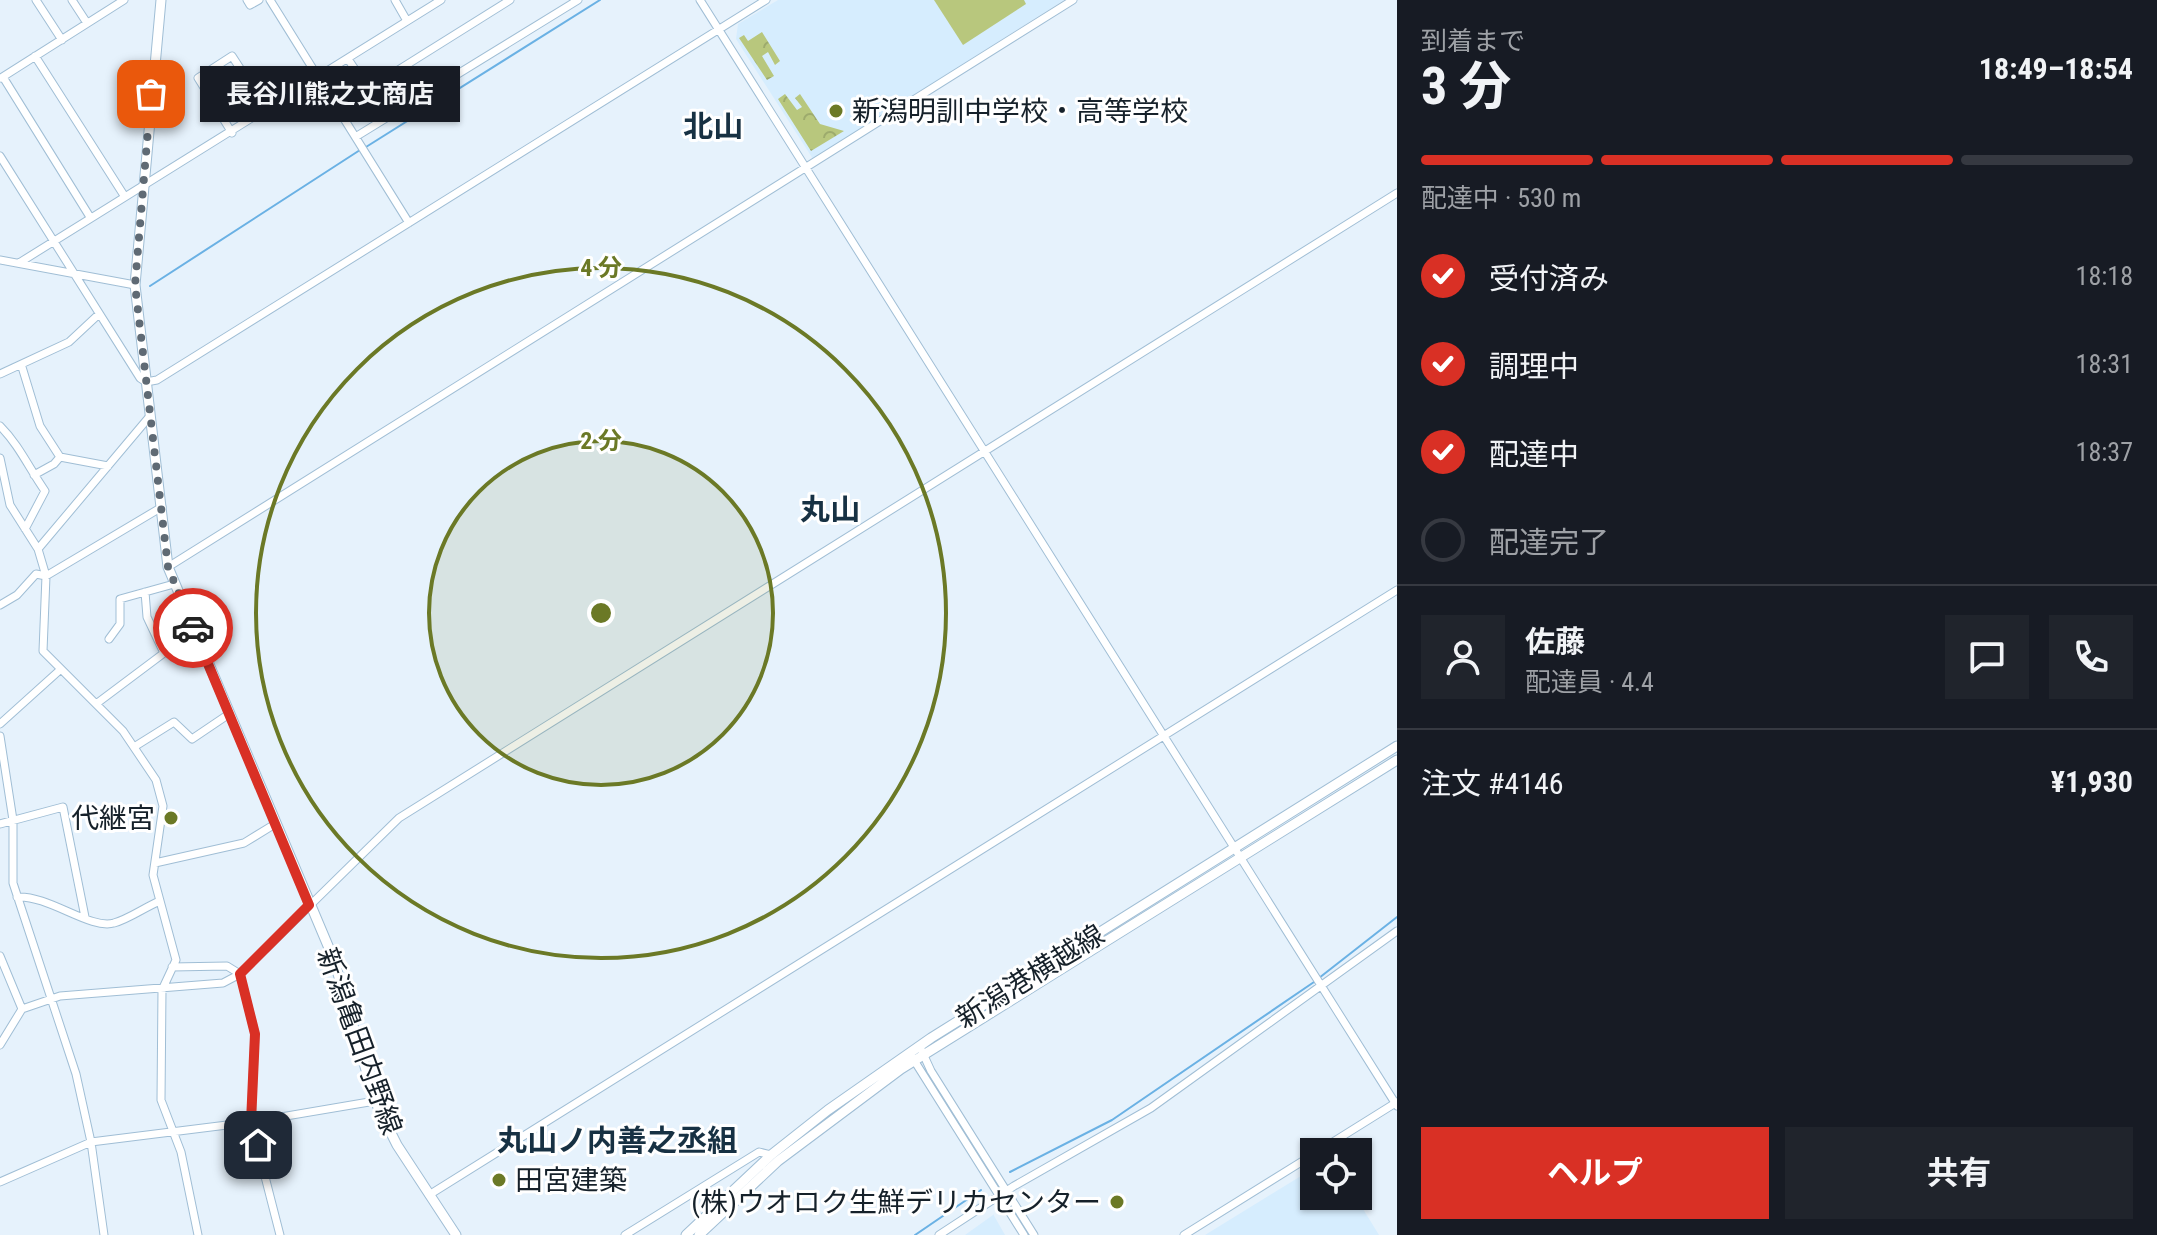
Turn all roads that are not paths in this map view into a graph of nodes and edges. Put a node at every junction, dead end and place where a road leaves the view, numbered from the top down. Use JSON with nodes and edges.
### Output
{"nodes":[{"id":1,"x":36,"y":0,"type":"edge"},
{"id":2,"x":72,"y":0,"type":"edge"},
{"id":3,"x":105,"y":0,"type":"edge"},
{"id":4,"x":124,"y":0,"type":"edge"},
{"id":5,"x":161,"y":0,"type":"edge"},
{"id":6,"x":247,"y":0,"type":"edge"},
{"id":7,"x":259,"y":0,"type":"edge"},
{"id":8,"x":270,"y":0,"type":"edge"},
{"id":9,"x":395,"y":0,"type":"edge"},
{"id":10,"x":441,"y":0,"type":"edge"},
{"id":11,"x":510,"y":0,"type":"edge"},
{"id":12,"x":559,"y":0,"type":"edge"},
{"id":13,"x":578,"y":0,"type":"edge"},
{"id":14,"x":700,"y":0,"type":"edge"},
{"id":15,"x":766,"y":0,"type":"edge"},
{"id":16,"x":1073,"y":0,"type":"edge"},
{"id":17,"x":111,"y":9,"type":"junction"},
{"id":18,"x":564,"y":9,"type":"junction"},
{"id":19,"x":407,"y":21,"type":"junction"},
{"id":20,"x":87,"y":23,"type":"junction"},
{"id":21,"x":719,"y":30,"type":"junction"},
{"id":22,"x":62,"y":40,"type":"junction"},
{"id":23,"x":35,"y":56,"type":"junction"},
{"id":24,"x":348,"y":59,"type":"junction"},
{"id":25,"x":1,"y":78,"type":"edge"},
{"id":26,"x":316,"y":78,"type":"junction"},
{"id":27,"x":267,"y":110,"type":"junction"},
{"id":28,"x":232,"y":133,"type":"junction"},
{"id":29,"x":357,"y":136,"type":"junction"},
{"id":30,"x":0,"y":156,"type":"edge"},
{"id":31,"x":806,"y":168,"type":"junction"},
{"id":32,"x":142,"y":187,"type":"junction"},
{"id":33,"x":1397,"y":193,"type":"edge"},
{"id":34,"x":125,"y":197,"type":"junction"},
{"id":35,"x":90,"y":217,"type":"junction"},
{"id":36,"x":409,"y":223,"type":"junction"},
{"id":37,"x":53,"y":240,"type":"junction"},
{"id":38,"x":0,"y":260,"type":"edge"},
{"id":39,"x":19,"y":263,"type":"junction"},
{"id":40,"x":73,"y":275,"type":"junction"},
{"id":41,"x":135,"y":285,"type":"junction"},
{"id":42,"x":99,"y":314,"type":"junction"},
{"id":43,"x":22,"y":367,"type":"junction"},
{"id":44,"x":0,"y":374,"type":"edge"},
{"id":45,"x":146,"y":382,"type":"junction"},
{"id":46,"x":150,"y":416,"type":"junction"},
{"id":47,"x":0,"y":426,"type":"edge"},
{"id":48,"x":986,"y":452,"type":"junction"},
{"id":49,"x":60,"y":457,"type":"junction"},
{"id":50,"x":0,"y":458,"type":"edge"},
{"id":51,"x":108,"y":466,"type":"junction"},
{"id":52,"x":34,"y":475,"type":"junction"},
{"id":53,"x":0,"y":485,"type":"edge"},
{"id":54,"x":10,"y":505,"type":"junction"},
{"id":55,"x":162,"y":507,"type":"junction"},
{"id":56,"x":25,"y":529,"type":"junction"},
{"id":57,"x":38,"y":549,"type":"junction"},
{"id":58,"x":168,"y":567,"type":"junction"},
{"id":59,"x":46,"y":576,"type":"junction"},
{"id":60,"x":174,"y":584,"type":"junction"},
{"id":61,"x":1397,"y":590,"type":"edge"},
{"id":62,"x":145,"y":592,"type":"junction"},
{"id":63,"x":0,"y":605,"type":"edge"},
{"id":64,"x":195,"y":633,"type":"junction"},
{"id":65,"x":109,"y":639,"type":"dead end"},
{"id":66,"x":162,"y":648,"type":"junction"},
{"id":67,"x":61,"y":669,"type":"junction"},
{"id":68,"x":96,"y":704,"type":"junction"},
{"id":69,"x":229,"y":714,"type":"junction"},
{"id":70,"x":0,"y":724,"type":"edge"},
{"id":71,"x":0,"y":736,"type":"edge"},
{"id":72,"x":1164,"y":736,"type":"junction"},
{"id":73,"x":1397,"y":746,"type":"edge"},
{"id":74,"x":134,"y":747,"type":"junction"},
{"id":75,"x":1397,"y":760,"type":"edge"},
{"id":76,"x":13,"y":820,"type":"junction"},
{"id":77,"x":0,"y":824,"type":"edge"},
{"id":78,"x":275,"y":824,"type":"junction"},
{"id":79,"x":1236,"y":853,"type":"junction"},
{"id":80,"x":155,"y":863,"type":"junction"},
{"id":81,"x":17,"y":897,"type":"junction"},
{"id":82,"x":160,"y":901,"type":"junction"},
{"id":83,"x":309,"y":905,"type":"junction"},
{"id":84,"x":85,"y":917,"type":"junction"},
{"id":85,"x":1397,"y":931,"type":"edge"},
{"id":86,"x":0,"y":956,"type":"edge"},
{"id":87,"x":172,"y":967,"type":"junction"},
{"id":88,"x":240,"y":974,"type":"junction"},
{"id":89,"x":1323,"y":988,"type":"junction"},
{"id":90,"x":162,"y":990,"type":"junction"},
{"id":91,"x":52,"y":999,"type":"junction"},
{"id":92,"x":22,"y":1009,"type":"junction"},
{"id":93,"x":0,"y":1045,"type":"edge"},
{"id":94,"x":917,"y":1055,"type":"junction"},
{"id":95,"x":375,"y":1101,"type":"junction"},
{"id":96,"x":1396,"y":1104,"type":"edge"},
{"id":97,"x":251,"y":1122,"type":"junction"},
{"id":98,"x":173,"y":1133,"type":"junction"},
{"id":99,"x":1340,"y":1138,"type":"edge"},
{"id":100,"x":91,"y":1142,"type":"junction"},
{"id":101,"x":771,"y":1155,"type":"junction"},
{"id":102,"x":1300,"y":1163,"type":"edge"},
{"id":103,"x":0,"y":1182,"type":"edge"},
{"id":104,"x":1004,"y":1194,"type":"junction"},
{"id":105,"x":429,"y":1195,"type":"junction"},
{"id":106,"x":104,"y":1235,"type":"edge"},
{"id":107,"x":198,"y":1235,"type":"edge"},
{"id":108,"x":280,"y":1235,"type":"edge"},
{"id":109,"x":456,"y":1235,"type":"edge"},
{"id":110,"x":625,"y":1235,"type":"edge"},
{"id":111,"x":686,"y":1235,"type":"edge"},
{"id":112,"x":699,"y":1235,"type":"edge"},
{"id":113,"x":939,"y":1235,"type":"edge"},
{"id":114,"x":1024,"y":1235,"type":"edge"},
{"id":115,"x":1034,"y":1235,"type":"edge"},
{"id":116,"x":1184,"y":1235,"type":"edge"}],
"edges":[{"from":1,"to":22,"type":"street"},
{"from":2,"to":20,"type":"street"},
{"from":3,"to":17,"type":"street"},
{"from":4,"to":17,"type":"street"},
{"from":5,"to":32,"type":"main road","name":"新潟亀田内野線"},
{"from":6,"to":7,"type":"street"},
{"from":8,"to":26,"type":"street"},
{"from":9,"to":19,"type":"street"},
{"from":10,"to":19,"type":"street"},
{"from":11,"to":24,"type":"street"},
{"from":12,"to":18,"type":"street"},
{"from":13,"to":18,"type":"street"},
{"from":14,"to":21,"type":"street"},
{"from":15,"to":21,"type":"street"},
{"from":16,"to":31,"type":"street"},
{"from":17,"to":20,"type":"street"},
{"from":18,"to":29,"type":"street"},
{"from":19,"to":24,"type":"street"},
{"from":20,"to":22,"type":"street"},
{"from":21,"to":31,"type":"street"},
{"from":21,"to":36,"type":"street"},
{"from":22,"to":23,"type":"street"},
{"from":23,"to":25,"type":"street"},
{"from":23,"to":34,"type":"street"},
{"from":24,"to":26,"type":"street"},
{"from":25,"to":35,"type":"street"},
{"from":26,"to":27,"type":"street"},
{"from":26,"to":29,"type":"street"},
{"from":27,"to":28,"type":"street"},
{"from":27,"to":28,"type":"street"},
{"from":28,"to":32,"type":"street"},
{"from":29,"to":36,"type":"street"},
{"from":30,"to":37,"type":"street"},
{"from":31,"to":48,"type":"street"},
{"from":31,"to":58,"type":"street"},
{"from":32,"to":34,"type":"street"},
{"from":32,"to":41,"type":"main road","name":"新潟亀田内野線"},
{"from":33,"to":48,"type":"street"},
{"from":34,"to":35,"type":"street"},
{"from":35,"to":37,"type":"street"},
{"from":36,"to":45,"type":"street"},
{"from":37,"to":39,"type":"street"},
{"from":37,"to":40,"type":"street"},
{"from":38,"to":39,"type":"street"},
{"from":39,"to":40,"type":"street"},
{"from":40,"to":41,"type":"street"},
{"from":40,"to":42,"type":"street"},
{"from":41,"to":45,"type":"main road","name":"新潟亀田内野線"},
{"from":42,"to":43,"type":"street"},
{"from":42,"to":45,"type":"street"},
{"from":43,"to":44,"type":"street"},
{"from":43,"to":49,"type":"street"},
{"from":45,"to":46,"type":"main road","name":"新潟亀田内野線"},
{"from":46,"to":51,"type":"street"},
{"from":46,"to":55,"type":"main road","name":"新潟亀田内野線"},
{"from":47,"to":52,"type":"street"},
{"from":48,"to":72,"type":"street"},
{"from":48,"to":83,"type":"street"},
{"from":49,"to":51,"type":"street"},
{"from":49,"to":52,"type":"street"},
{"from":50,"to":54,"type":"street"},
{"from":51,"to":57,"type":"street"},
{"from":52,"to":56,"type":"street"},
{"from":53,"to":54,"type":"street"},
{"from":54,"to":56,"type":"street"},
{"from":55,"to":58,"type":"main road","name":"新潟亀田内野線"},
{"from":55,"to":59,"type":"street"},
{"from":56,"to":57,"type":"street"},
{"from":57,"to":59,"type":"street"},
{"from":58,"to":60,"type":"main road","name":"新潟亀田内野線"},
{"from":59,"to":63,"type":"street"},
{"from":59,"to":67,"type":"street"},
{"from":60,"to":62,"type":"street"},
{"from":60,"to":64,"type":"main road","name":"新潟亀田内野線"},
{"from":61,"to":72,"type":"street"},
{"from":62,"to":65,"type":"street"},
{"from":62,"to":66,"type":"street"},
{"from":64,"to":66,"type":"street"},
{"from":64,"to":69,"type":"main road","name":"新潟亀田内野線"},
{"from":66,"to":68,"type":"street"},
{"from":67,"to":68,"type":"street"},
{"from":67,"to":70,"type":"street"},
{"from":68,"to":74,"type":"street"},
{"from":69,"to":74,"type":"street"},
{"from":69,"to":78,"type":"main road","name":"新潟亀田内野線"},
{"from":71,"to":76,"type":"street"},
{"from":72,"to":79,"type":"street"},
{"from":72,"to":105,"type":"street"},
{"from":73,"to":79,"type":"main road","name":"新潟港横越線"},
{"from":74,"to":80,"type":"street"},
{"from":75,"to":79,"type":"main road","name":"新潟港横越線"},
{"from":76,"to":77,"type":"street"},
{"from":76,"to":81,"type":"street"},
{"from":76,"to":84,"type":"street"},
{"from":78,"to":80,"type":"street"},
{"from":78,"to":83,"type":"main road","name":"新潟亀田内野線"},
{"from":79,"to":89,"type":"street"},
{"from":79,"to":94,"type":"main road","name":"新潟港横越線"},
{"from":80,"to":82,"type":"street"},
{"from":81,"to":84,"type":"street"},
{"from":81,"to":91,"type":"street"},
{"from":82,"to":84,"type":"street"},
{"from":82,"to":87,"type":"street"},
{"from":83,"to":88,"type":"street"},
{"from":83,"to":95,"type":"main road","name":"新潟亀田内野線"},
{"from":85,"to":89,"type":"street"},
{"from":86,"to":92,"type":"street"},
{"from":87,"to":88,"type":"street"},
{"from":87,"to":90,"type":"street"},
{"from":88,"to":90,"type":"street"},
{"from":88,"to":97,"type":"street"},
{"from":89,"to":96,"type":"street"},
{"from":89,"to":104,"type":"street"},
{"from":90,"to":91,"type":"street"},
{"from":90,"to":98,"type":"street"},
{"from":91,"to":92,"type":"street"},
{"from":91,"to":100,"type":"street"},
{"from":92,"to":93,"type":"street"},
{"from":94,"to":101,"type":"main road","name":"新潟港横越線"},
{"from":94,"to":104,"type":"street"},
{"from":94,"to":112,"type":"main road","name":"新潟港横越線"},
{"from":95,"to":97,"type":"street"},
{"from":95,"to":105,"type":"main road","name":"新潟亀田内野線"},
{"from":96,"to":99,"type":"street"},
{"from":97,"to":98,"type":"street"},
{"from":97,"to":108,"type":"street"},
{"from":98,"to":100,"type":"street"},
{"from":98,"to":107,"type":"street"},
{"from":100,"to":103,"type":"street"},
{"from":100,"to":106,"type":"street"},
{"from":101,"to":110,"type":"street"},
{"from":101,"to":111,"type":"main road","name":"新潟港横越線"},
{"from":102,"to":116,"type":"street"},
{"from":104,"to":113,"type":"street"},
{"from":104,"to":114,"type":"street"},
{"from":104,"to":115,"type":"street"},
{"from":105,"to":109,"type":"main road","name":"新潟亀田内野線"}]}
